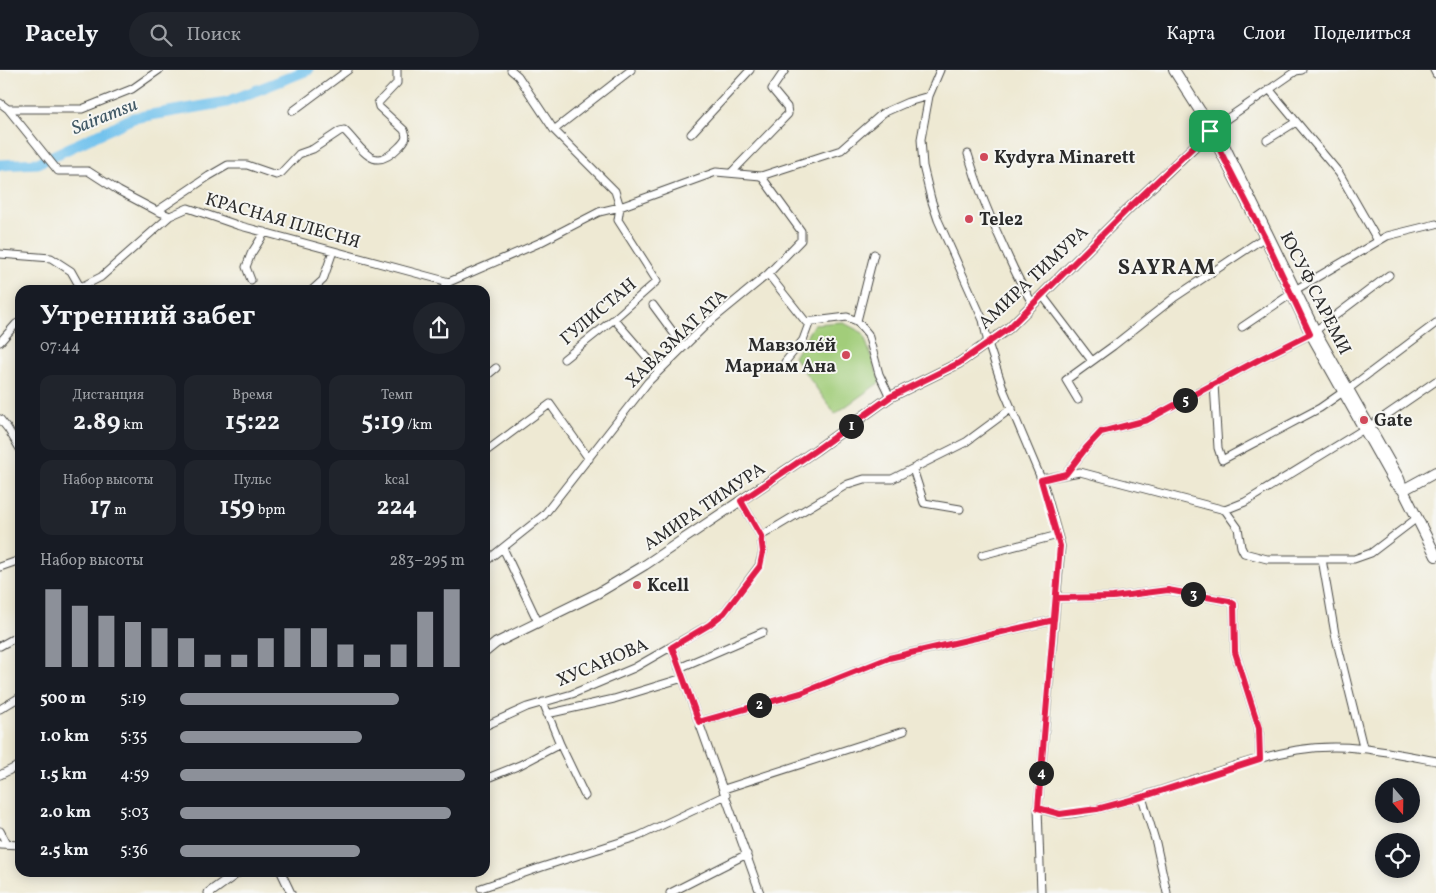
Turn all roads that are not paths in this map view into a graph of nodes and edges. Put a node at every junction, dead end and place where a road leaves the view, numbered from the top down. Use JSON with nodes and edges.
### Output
{"nodes":[{"id":1,"x":159,"y":70,"type":"edge"},
{"id":2,"x":348,"y":70,"type":"edge"},
{"id":3,"x":397,"y":70,"type":"edge"},
{"id":4,"x":511,"y":70,"type":"edge"},
{"id":5,"x":631,"y":70,"type":"edge"},
{"id":6,"x":750,"y":70,"type":"edge"},
{"id":7,"x":785,"y":70,"type":"edge"},
{"id":8,"x":940,"y":70,"type":"edge"},
{"id":9,"x":1174,"y":70,"type":"edge"},
{"id":10,"x":1302,"y":70,"type":"edge"},
{"id":11,"x":1434,"y":70,"type":"edge"},
{"id":12,"x":1436,"y":74,"type":"edge"},
{"id":13,"x":1268,"y":89,"type":"junction"},
{"id":14,"x":929,"y":96,"type":"junction"},
{"id":15,"x":0,"y":103,"type":"edge"},
{"id":16,"x":8,"y":109,"type":"junction"},
{"id":17,"x":293,"y":111,"type":"dead end"},
{"id":18,"x":1296,"y":122,"type":"junction"},
{"id":19,"x":1212,"y":129,"type":"junction"},
{"id":20,"x":554,"y":130,"type":"junction"},
{"id":21,"x":691,"y":134,"type":"dead end"},
{"id":22,"x":1267,"y":140,"type":"dead end"},
{"id":23,"x":968,"y":154,"type":"dead end"},
{"id":24,"x":731,"y":173,"type":"junction"},
{"id":25,"x":761,"y":176,"type":"junction"},
{"id":26,"x":620,"y":207,"type":"junction"},
{"id":27,"x":157,"y":211,"type":"junction"},
{"id":28,"x":170,"y":216,"type":"junction"},
{"id":29,"x":1436,"y":224,"type":"edge"},
{"id":30,"x":265,"y":232,"type":"junction"},
{"id":31,"x":1264,"y":236,"type":"junction"},
{"id":32,"x":1378,"y":241,"type":"junction"},
{"id":33,"x":333,"y":251,"type":"junction"},
{"id":34,"x":0,"y":254,"type":"edge"},
{"id":35,"x":874,"y":254,"type":"dead end"},
{"id":36,"x":768,"y":274,"type":"junction"},
{"id":37,"x":1389,"y":274,"type":"dead end"},
{"id":38,"x":251,"y":280,"type":"dead end"},
{"id":39,"x":449,"y":282,"type":"junction"},
{"id":40,"x":77,"y":285,"type":"edge"},
{"id":41,"x":84,"y":285,"type":"edge"},
{"id":42,"x":318,"y":285,"type":"edge"},
{"id":43,"x":446,"y":285,"type":"edge"},
{"id":44,"x":1293,"y":292,"type":"junction"},
{"id":45,"x":1042,"y":295,"type":"junction"},
{"id":46,"x":1033,"y":304,"type":"junction"},
{"id":47,"x":653,"y":305,"type":"dead end"},
{"id":48,"x":614,"y":319,"type":"junction"},
{"id":49,"x":810,"y":321,"type":"junction"},
{"id":50,"x":857,"y":321,"type":"junction"},
{"id":51,"x":1436,"y":323,"type":"edge"},
{"id":52,"x":15,"y":327,"type":"edge"},
{"id":53,"x":1242,"y":327,"type":"dead end"},
{"id":54,"x":1313,"y":333,"type":"junction"},
{"id":55,"x":0,"y":342,"type":"edge"},
{"id":56,"x":988,"y":343,"type":"junction"},
{"id":57,"x":684,"y":347,"type":"junction"},
{"id":58,"x":564,"y":359,"type":"dead end"},
{"id":59,"x":1092,"y":361,"type":"junction"},
{"id":60,"x":785,"y":362,"type":"dead end"},
{"id":61,"x":496,"y":368,"type":"dead end"},
{"id":62,"x":659,"y":371,"type":"junction"},
{"id":63,"x":490,"y":373,"type":"edge"},
{"id":64,"x":1436,"y":381,"type":"edge"},
{"id":65,"x":1214,"y":384,"type":"junction"},
{"id":66,"x":1345,"y":391,"type":"junction"},
{"id":67,"x":890,"y":397,"type":"junction"},
{"id":68,"x":1078,"y":400,"type":"dead end"},
{"id":69,"x":1012,"y":408,"type":"junction"},
{"id":70,"x":0,"y":419,"type":"edge"},
{"id":71,"x":1366,"y":428,"type":"junction"},
{"id":72,"x":15,"y":441,"type":"edge"},
{"id":73,"x":490,"y":448,"type":"edge"},
{"id":74,"x":589,"y":459,"type":"junction"},
{"id":75,"x":913,"y":469,"type":"junction"},
{"id":76,"x":1436,"y":472,"type":"edge"},
{"id":77,"x":1066,"y":474,"type":"junction"},
{"id":78,"x":1041,"y":480,"type":"junction"},
{"id":79,"x":1403,"y":490,"type":"junction"},
{"id":80,"x":741,"y":501,"type":"junction"},
{"id":81,"x":960,"y":509,"type":"dead end"},
{"id":82,"x":1225,"y":510,"type":"junction"},
{"id":83,"x":1417,"y":518,"type":"junction"},
{"id":84,"x":1058,"y":535,"type":"junction"},
{"id":85,"x":761,"y":536,"type":"junction"},
{"id":86,"x":1432,"y":540,"type":"edge"},
{"id":87,"x":503,"y":548,"type":"junction"},
{"id":88,"x":982,"y":555,"type":"dead end"},
{"id":89,"x":1436,"y":556,"type":"edge"},
{"id":90,"x":490,"y":558,"type":"edge"},
{"id":91,"x":1322,"y":559,"type":"junction"},
{"id":92,"x":15,"y":562,"type":"edge"},
{"id":93,"x":0,"y":567,"type":"edge"},
{"id":94,"x":1056,"y":598,"type":"junction"},
{"id":95,"x":1054,"y":620,"type":"junction"},
{"id":96,"x":538,"y":622,"type":"junction"},
{"id":97,"x":763,"y":632,"type":"dead end"},
{"id":98,"x":15,"y":638,"type":"edge"},
{"id":99,"x":0,"y":646,"type":"edge"},
{"id":100,"x":672,"y":647,"type":"junction"},
{"id":101,"x":490,"y":648,"type":"edge"},
{"id":102,"x":679,"y":668,"type":"junction"},
{"id":103,"x":683,"y":678,"type":"junction"},
{"id":104,"x":15,"y":700,"type":"edge"},
{"id":105,"x":543,"y":702,"type":"junction"},
{"id":106,"x":0,"y":709,"type":"edge"},
{"id":107,"x":547,"y":714,"type":"junction"},
{"id":108,"x":699,"y":722,"type":"junction"},
{"id":109,"x":490,"y":724,"type":"edge"},
{"id":110,"x":904,"y":731,"type":"dead end"},
{"id":111,"x":560,"y":744,"type":"junction"},
{"id":112,"x":1363,"y":748,"type":"junction"},
{"id":113,"x":1260,"y":759,"type":"junction"},
{"id":114,"x":1436,"y":761,"type":"edge"},
{"id":115,"x":15,"y":768,"type":"edge"},
{"id":116,"x":0,"y":775,"type":"edge"},
{"id":117,"x":490,"y":777,"type":"edge"},
{"id":118,"x":725,"y":792,"type":"junction"},
{"id":119,"x":585,"y":796,"type":"dead end"},
{"id":120,"x":1142,"y":797,"type":"junction"},
{"id":121,"x":1038,"y":808,"type":"junction"},
{"id":122,"x":0,"y":831,"type":"edge"},
{"id":123,"x":3,"y":844,"type":"edge"},
{"id":124,"x":747,"y":854,"type":"junction"},
{"id":125,"x":231,"y":877,"type":"edge"},
{"id":126,"x":283,"y":877,"type":"edge"},
{"id":127,"x":481,"y":888,"type":"dead end"},
{"id":128,"x":209,"y":893,"type":"edge"},
{"id":129,"x":291,"y":893,"type":"edge"},
{"id":130,"x":670,"y":893,"type":"edge"},
{"id":131,"x":760,"y":893,"type":"edge"},
{"id":132,"x":1042,"y":893,"type":"edge"},
{"id":133,"x":1166,"y":893,"type":"edge"}],
"edges":[{"from":1,"to":16,"type":"street"},
{"from":2,"to":17,"type":"street"},
{"from":3,"to":27,"type":"street"},
{"from":4,"to":20,"type":"street","name":"ГУЛИСТАН"},
{"from":5,"to":20,"type":"street"},
{"from":6,"to":21,"type":"street"},
{"from":7,"to":24,"type":"street"},
{"from":8,"to":14,"type":"street"},
{"from":9,"to":19,"type":"main road","name":"ЮСУФ САРЕМИ"},
{"from":10,"to":13,"type":"street","name":"АМИРА ТИМУРА"},
{"from":11,"to":12,"type":"street"},
{"from":13,"to":18,"type":"street"},
{"from":13,"to":19,"type":"street","name":"АМИРА ТИМУРА"},
{"from":14,"to":25,"type":"street"},
{"from":14,"to":56,"type":"street"},
{"from":15,"to":16,"type":"street"},
{"from":16,"to":27,"type":"street"},
{"from":18,"to":22,"type":"street"},
{"from":18,"to":32,"type":"street"},
{"from":19,"to":31,"type":"main road","name":"ЮСУФ САРЕМИ"},
{"from":19,"to":44,"type":"main road","name":"ЮСУФ САРЕМИ"},
{"from":19,"to":45,"type":"street","name":"АМИРА ТИМУРА"},
{"from":20,"to":26,"type":"street","name":"ГУЛИСТАН"},
{"from":23,"to":46,"type":"street"},
{"from":24,"to":25,"type":"street"},
{"from":24,"to":26,"type":"street"},
{"from":25,"to":36,"type":"street","name":"ХАВАЗМАТ АТА"},
{"from":26,"to":39,"type":"street"},
{"from":26,"to":48,"type":"street","name":"ГУЛИСТАН"},
{"from":27,"to":28,"type":"street"},
{"from":28,"to":30,"type":"street","name":"КРАСНАЯ ПЛЕСНЯ"},
{"from":28,"to":41,"type":"street"},
{"from":29,"to":32,"type":"street"},
{"from":30,"to":33,"type":"street","name":"КРАСНАЯ ПЛЕСНЯ"},
{"from":30,"to":38,"type":"street"},
{"from":31,"to":44,"type":"main road","name":"ЮСУФ САРЕМИ"},
{"from":31,"to":59,"type":"street"},
{"from":32,"to":44,"type":"street"},
{"from":33,"to":39,"type":"street","name":"КРАСНАЯ ПЛЕСНЯ"},
{"from":33,"to":42,"type":"street"},
{"from":34,"to":40,"type":"street"},
{"from":35,"to":50,"type":"street"},
{"from":36,"to":49,"type":"street"},
{"from":36,"to":57,"type":"street","name":"ХАВАЗМАТ АТА"},
{"from":37,"to":54,"type":"street"},
{"from":39,"to":43,"type":"street"},
{"from":44,"to":53,"type":"street"},
{"from":44,"to":54,"type":"main road","name":"ЮСУФ САРЕМИ"},
{"from":45,"to":46,"type":"street","name":"АМИРА ТИМУРА"},
{"from":45,"to":59,"type":"street"},
{"from":46,"to":56,"type":"street","name":"АМИРА ТИМУРА"},
{"from":47,"to":57,"type":"street"},
{"from":48,"to":58,"type":"street","name":"ГУЛИСТАН"},
{"from":48,"to":62,"type":"street"},
{"from":49,"to":50,"type":"street"},
{"from":49,"to":60,"type":"street"},
{"from":50,"to":67,"type":"street"},
{"from":51,"to":66,"type":"street"},
{"from":52,"to":55,"type":"street"},
{"from":54,"to":65,"type":"street"},
{"from":54,"to":66,"type":"main road","name":"ЮСУФ САРЕМИ"},
{"from":56,"to":67,"type":"street","name":"АМИРА ТИМУРА"},
{"from":56,"to":69,"type":"street"},
{"from":57,"to":62,"type":"street","name":"ХАВАЗМАТ АТА"},
{"from":59,"to":68,"type":"street"},
{"from":61,"to":63,"type":"street"},
{"from":62,"to":74,"type":"street","name":"ХАВАЗМАТ АТА"},
{"from":64,"to":71,"type":"street"},
{"from":65,"to":66,"type":"street"},
{"from":65,"to":77,"type":"street"},
{"from":66,"to":71,"type":"main road","name":"ЮСУФ САРЕМИ"},
{"from":67,"to":80,"type":"street","name":"АМИРА ТИМУРА"},
{"from":69,"to":75,"type":"street"},
{"from":69,"to":78,"type":"street"},
{"from":70,"to":72,"type":"street"},
{"from":71,"to":79,"type":"main road","name":"ЮСУФ САРЕМИ"},
{"from":71,"to":82,"type":"street"},
{"from":73,"to":74,"type":"street"},
{"from":74,"to":87,"type":"street","name":"ХАВАЗМАТ АТА"},
{"from":75,"to":81,"type":"street"},
{"from":75,"to":85,"type":"street"},
{"from":76,"to":79,"type":"main road"},
{"from":77,"to":78,"type":"street"},
{"from":77,"to":82,"type":"street"},
{"from":78,"to":84,"type":"street"},
{"from":79,"to":83,"type":"main road","name":"ЮСУФ САРЕМИ"},
{"from":80,"to":85,"type":"street","name":"ХУСАНОВА"},
{"from":80,"to":96,"type":"street","name":"АМИРА ТИМУРА"},
{"from":82,"to":91,"type":"street"},
{"from":83,"to":86,"type":"main road","name":"ЮСУФ САРЕМИ"},
{"from":83,"to":91,"type":"street"},
{"from":84,"to":88,"type":"street"},
{"from":84,"to":94,"type":"street"},
{"from":85,"to":100,"type":"street","name":"ХУСАНОВА"},
{"from":86,"to":89,"type":"main road","name":"ЮСУФ САРЕМИ"},
{"from":87,"to":90,"type":"street","name":"ХАВАЗМАТ АТА"},
{"from":87,"to":96,"type":"street"},
{"from":91,"to":112,"type":"street"},
{"from":92,"to":93,"type":"street"},
{"from":94,"to":95,"type":"street"},
{"from":94,"to":113,"type":"street"},
{"from":95,"to":108,"type":"street"},
{"from":95,"to":121,"type":"street"},
{"from":96,"to":101,"type":"street","name":"АМИРА ТИМУРА"},
{"from":97,"to":102,"type":"street"},
{"from":98,"to":99,"type":"street"},
{"from":100,"to":102,"type":"street"},
{"from":100,"to":105,"type":"street","name":"ХУСАНОВА"},
{"from":102,"to":103,"type":"street"},
{"from":103,"to":107,"type":"street"},
{"from":103,"to":108,"type":"street"},
{"from":104,"to":106,"type":"street"},
{"from":105,"to":107,"type":"street"},
{"from":105,"to":109,"type":"street","name":"ХУСАНОВА"},
{"from":107,"to":111,"type":"street"},
{"from":108,"to":118,"type":"street"},
{"from":110,"to":118,"type":"street"},
{"from":111,"to":117,"type":"street"},
{"from":111,"to":119,"type":"street"},
{"from":112,"to":113,"type":"street"},
{"from":112,"to":114,"type":"street"},
{"from":113,"to":120,"type":"street"},
{"from":115,"to":116,"type":"street"},
{"from":118,"to":124,"type":"street"},
{"from":118,"to":127,"type":"street"},
{"from":120,"to":121,"type":"street"},
{"from":120,"to":133,"type":"street"},
{"from":121,"to":132,"type":"street"},
{"from":122,"to":123,"type":"street"},
{"from":124,"to":130,"type":"street"},
{"from":124,"to":131,"type":"street"},
{"from":125,"to":128,"type":"street"},
{"from":126,"to":129,"type":"street"}]}
